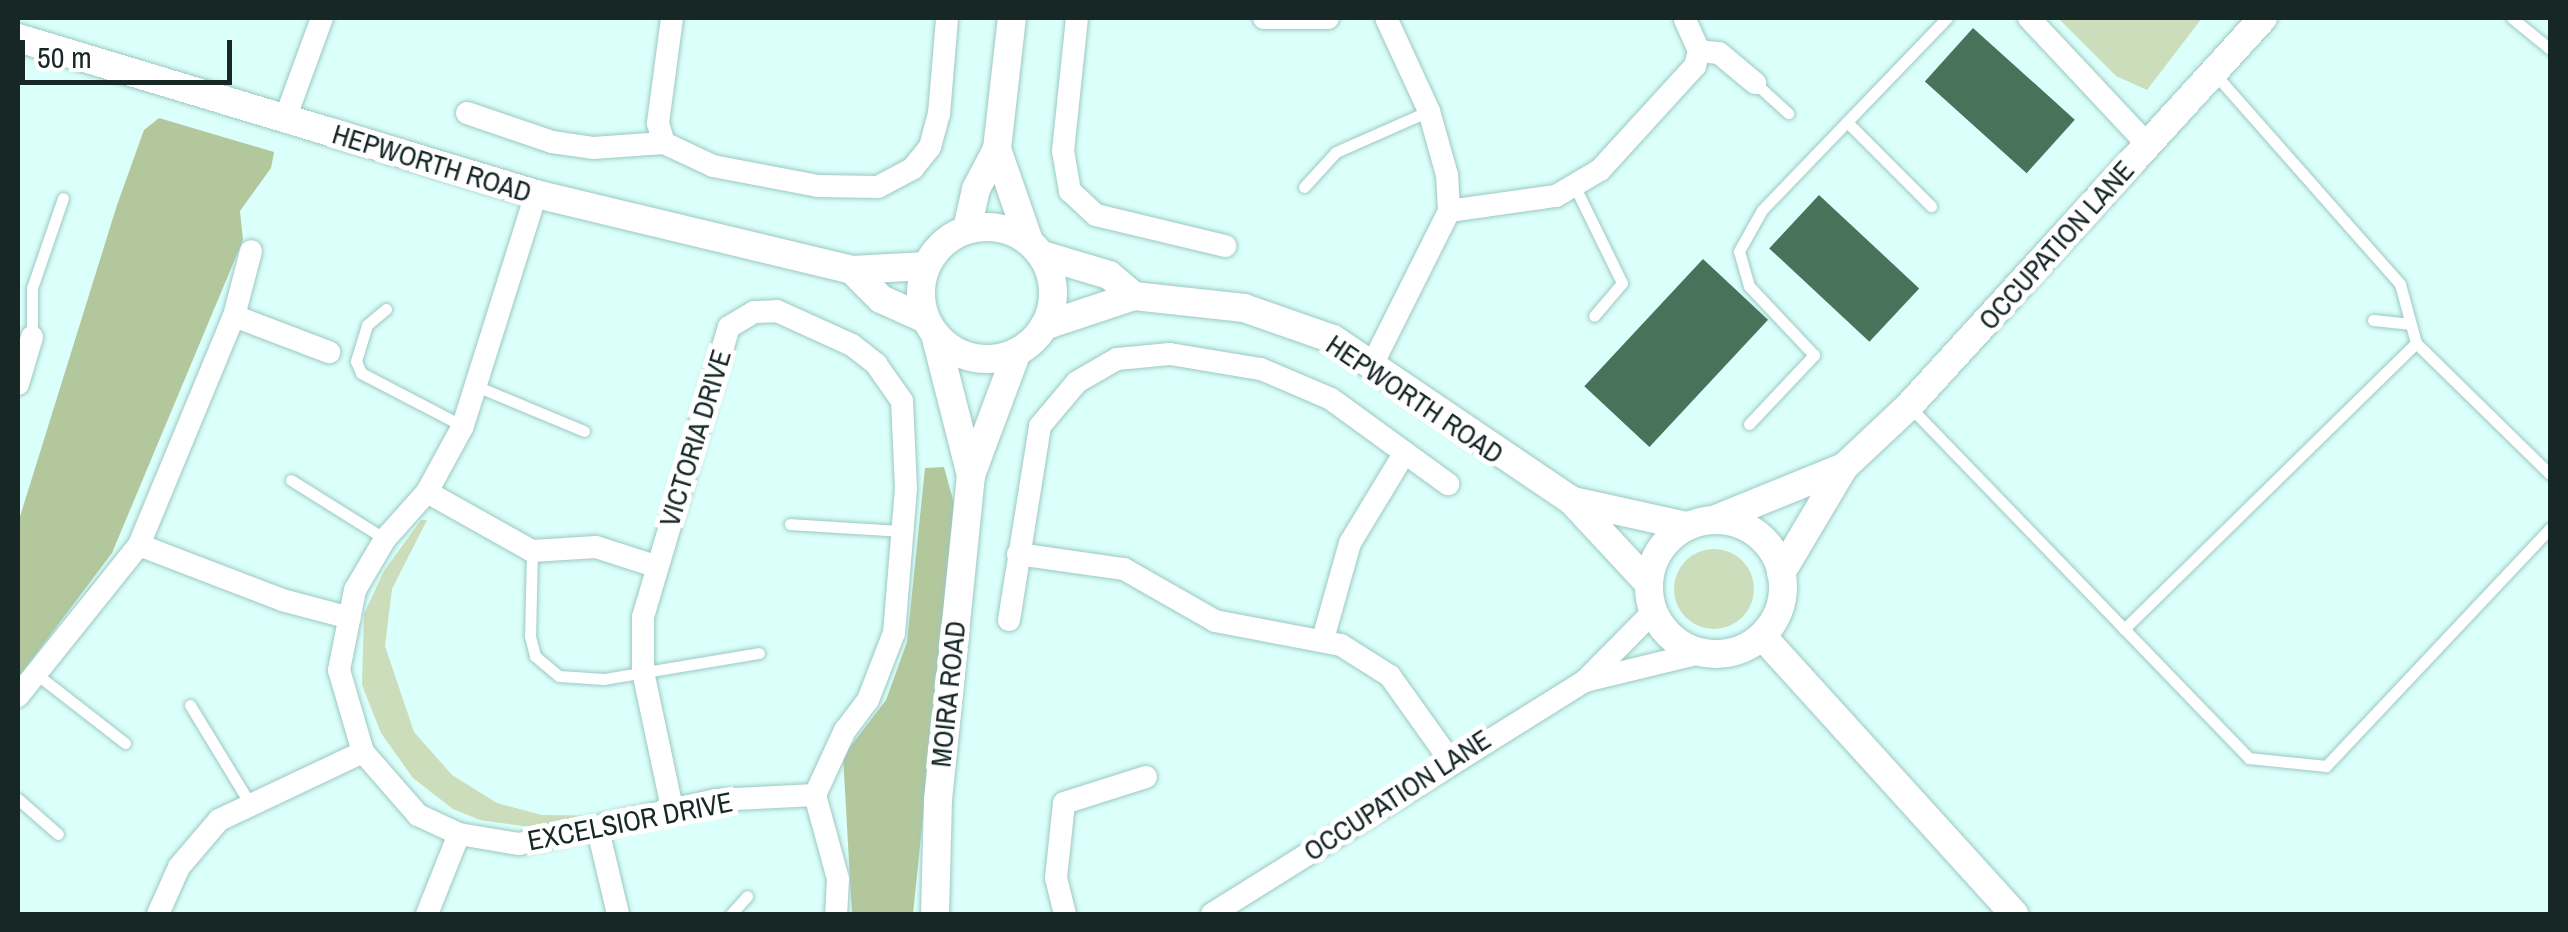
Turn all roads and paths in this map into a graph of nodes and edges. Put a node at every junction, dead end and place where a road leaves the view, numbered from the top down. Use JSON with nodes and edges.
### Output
{"nodes":[{"id":1,"x":322,"y":18,"type":"edge"},
{"id":2,"x":672,"y":18,"type":"edge"},
{"id":3,"x":947,"y":18,"type":"edge"},
{"id":4,"x":1012,"y":18,"type":"edge"},
{"id":5,"x":1077,"y":18,"type":"edge"},
{"id":6,"x":1264,"y":18,"type":"edge"},
{"id":7,"x":1328,"y":18,"type":"edge"},
{"id":8,"x":1386,"y":18,"type":"edge"},
{"id":9,"x":1684,"y":18,"type":"edge"},
{"id":10,"x":1947,"y":18,"type":"edge"},
{"id":11,"x":2029,"y":18,"type":"edge"},
{"id":12,"x":2263,"y":18,"type":"edge"},
{"id":13,"x":2512,"y":18,"type":"edge"},
{"id":14,"x":18,"y":38,"type":"edge"},
{"id":15,"x":1699,"y":50,"type":"junction"},
{"id":16,"x":2550,"y":50,"type":"edge"},
{"id":17,"x":2214,"y":72,"type":"junction"},
{"id":18,"x":1755,"y":83,"type":"joint"},
{"id":19,"x":1429,"y":111,"type":"junction"},
{"id":20,"x":466,"y":113,"type":"dead end"},
{"id":21,"x":1788,"y":113,"type":"dead end"},
{"id":22,"x":285,"y":119,"type":"junction"},
{"id":23,"x":1847,"y":122,"type":"junction"},
{"id":24,"x":664,"y":144,"type":"junction"},
{"id":25,"x":2148,"y":146,"type":"junction"},
{"id":26,"x":997,"y":149,"type":"junction"},
{"id":27,"x":1304,"y":187,"type":"dead end"},
{"id":28,"x":1575,"y":188,"type":"junction"},
{"id":29,"x":536,"y":194,"type":"junction"},
{"id":30,"x":63,"y":198,"type":"dead end"},
{"id":31,"x":1931,"y":206,"type":"dead end"},
{"id":32,"x":1449,"y":211,"type":"junction"},
{"id":33,"x":968,"y":229,"type":"junction"},
{"id":34,"x":1225,"y":246,"type":"dead end"},
{"id":35,"x":1035,"y":248,"type":"junction"},
{"id":36,"x":252,"y":251,"type":"dead end"},
{"id":37,"x":926,"y":266,"type":"junction"},
{"id":38,"x":852,"y":270,"type":"junction"},
{"id":39,"x":1134,"y":296,"type":"junction"},
{"id":40,"x":386,"y":309,"type":"dead end"},
{"id":41,"x":234,"y":316,"type":"junction"},
{"id":42,"x":1594,"y":316,"type":"dead end"},
{"id":43,"x":2373,"y":320,"type":"dead end"},
{"id":44,"x":2409,"y":324,"type":"junction"},
{"id":45,"x":930,"y":326,"type":"junction"},
{"id":46,"x":1044,"y":326,"type":"junction"},
{"id":47,"x":32,"y":337,"type":"joint"},
{"id":48,"x":2416,"y":343,"type":"junction"},
{"id":49,"x":329,"y":352,"type":"dead end"},
{"id":50,"x":1017,"y":352,"type":"junction"},
{"id":51,"x":1372,"y":363,"type":"junction"},
{"id":52,"x":18,"y":382,"type":"edge"},
{"id":53,"x":476,"y":386,"type":"junction"},
{"id":54,"x":1909,"y":406,"type":"junction"},
{"id":55,"x":1748,"y":424,"type":"dead end"},
{"id":56,"x":463,"y":426,"type":"junction"},
{"id":57,"x":584,"y":431,"type":"dead end"},
{"id":58,"x":1404,"y":454,"type":"junction"},
{"id":59,"x":1844,"y":467,"type":"junction"},
{"id":60,"x":2550,"y":474,"type":"edge"},
{"id":61,"x":971,"y":475,"type":"junction"},
{"id":62,"x":290,"y":480,"type":"dead end"},
{"id":63,"x":1448,"y":484,"type":"dead end"},
{"id":64,"x":428,"y":492,"type":"junction"},
{"id":65,"x":1572,"y":501,"type":"junction"},
{"id":66,"x":1716,"y":519,"type":"junction"},
{"id":67,"x":790,"y":524,"type":"dead end"},
{"id":68,"x":1687,"y":526,"type":"junction"},
{"id":69,"x":2550,"y":528,"type":"edge"},
{"id":70,"x":902,"y":530,"type":"junction"},
{"id":71,"x":385,"y":539,"type":"junction"},
{"id":72,"x":139,"y":545,"type":"junction"},
{"id":73,"x":532,"y":551,"type":"junction"},
{"id":74,"x":1018,"y":554,"type":"junction"},
{"id":75,"x":655,"y":566,"type":"junction"},
{"id":76,"x":1780,"y":573,"type":"junction"},
{"id":77,"x":1652,"y":597,"type":"junction"},
{"id":78,"x":350,"y":618,"type":"junction"},
{"id":79,"x":1008,"y":620,"type":"dead end"},
{"id":80,"x":2124,"y":628,"type":"junction"},
{"id":81,"x":1763,"y":637,"type":"junction"},
{"id":82,"x":1323,"y":639,"type":"junction"},
{"id":83,"x":759,"y":653,"type":"dead end"},
{"id":84,"x":1697,"y":654,"type":"junction"},
{"id":85,"x":35,"y":672,"type":"junction"},
{"id":86,"x":644,"y":672,"type":"junction"},
{"id":87,"x":1585,"y":680,"type":"junction"},
{"id":88,"x":18,"y":696,"type":"edge"},
{"id":89,"x":190,"y":705,"type":"dead end"},
{"id":90,"x":126,"y":744,"type":"dead end"},
{"id":91,"x":364,"y":752,"type":"junction"},
{"id":92,"x":1450,"y":760,"type":"junction"},
{"id":93,"x":1146,"y":777,"type":"dead end"},
{"id":94,"x":815,"y":795,"type":"junction"},
{"id":95,"x":18,"y":799,"type":"edge"},
{"id":96,"x":249,"y":802,"type":"junction"},
{"id":97,"x":672,"y":808,"type":"junction"},
{"id":98,"x":598,"y":830,"type":"junction"},
{"id":99,"x":58,"y":834,"type":"dead end"},
{"id":100,"x":459,"y":834,"type":"junction"},
{"id":101,"x":748,"y":896,"type":"dead end"},
{"id":102,"x":158,"y":914,"type":"edge"},
{"id":103,"x":428,"y":914,"type":"edge"},
{"id":104,"x":618,"y":914,"type":"edge"},
{"id":105,"x":731,"y":914,"type":"edge"},
{"id":106,"x":836,"y":914,"type":"edge"},
{"id":107,"x":934,"y":914,"type":"edge"},
{"id":108,"x":1065,"y":914,"type":"edge"},
{"id":109,"x":1212,"y":914,"type":"edge"},
{"id":110,"x":2014,"y":914,"type":"edge"}],
"edges":[{"from":1,"to":22,"type":"street"},
{"from":2,"to":24,"type":"street"},
{"from":3,"to":24,"type":"street"},
{"from":4,"to":26,"type":"street"},
{"from":5,"to":34,"type":"street"},
{"from":6,"to":7,"type":"street"},
{"from":8,"to":19,"type":"street"},
{"from":9,"to":15,"type":"street"},
{"from":10,"to":23,"type":"lane"},
{"from":11,"to":25,"type":"street"},
{"from":12,"to":17,"type":"street","name":"OCCUPATION LANE"},
{"from":13,"to":16,"type":"lane"},
{"from":14,"to":22,"type":"street","name":"HEPWORTH ROAD"},
{"from":15,"to":18,"type":"street"},
{"from":15,"to":28,"type":"street"},
{"from":17,"to":25,"type":"street","name":"OCCUPATION LANE"},
{"from":17,"to":44,"type":"lane"},
{"from":18,"to":21,"type":"lane"},
{"from":19,"to":27,"type":"lane"},
{"from":19,"to":32,"type":"street"},
{"from":20,"to":24,"type":"street"},
{"from":22,"to":29,"type":"street","name":"HEPWORTH ROAD"},
{"from":23,"to":31,"type":"lane"},
{"from":23,"to":55,"type":"lane"},
{"from":25,"to":54,"type":"street","name":"OCCUPATION LANE"},
{"from":26,"to":33,"type":"street"},
{"from":26,"to":35,"type":"street"},
{"from":28,"to":32,"type":"street"},
{"from":28,"to":42,"type":"lane"},
{"from":29,"to":38,"type":"street","name":"HEPWORTH ROAD"},
{"from":29,"to":53,"type":"street","name":"EXCELSIOR DRIVE"},
{"from":30,"to":47,"type":"lane"},
{"from":32,"to":51,"type":"street"},
{"from":33,"to":35,"type":"street"},
{"from":33,"to":37,"type":"street"},
{"from":35,"to":39,"type":"street","name":"HEPWORTH ROAD"},
{"from":35,"to":46,"type":"street"},
{"from":36,"to":41,"type":"street"},
{"from":37,"to":38,"type":"street","name":"HEPWORTH ROAD"},
{"from":37,"to":45,"type":"street"},
{"from":38,"to":45,"type":"street","name":"HEPWORTH ROAD"},
{"from":39,"to":46,"type":"street","name":"HEPWORTH ROAD"},
{"from":39,"to":51,"type":"street","name":"HEPWORTH ROAD"},
{"from":40,"to":56,"type":"lane"},
{"from":41,"to":49,"type":"street"},
{"from":41,"to":72,"type":"street"},
{"from":43,"to":44,"type":"lane"},
{"from":44,"to":48,"type":"lane"},
{"from":45,"to":50,"type":"street"},
{"from":45,"to":61,"type":"street","name":"MOIRA ROAD"},
{"from":46,"to":50,"type":"street"},
{"from":47,"to":52,"type":"street"},
{"from":48,"to":60,"type":"lane"},
{"from":48,"to":80,"type":"lane"},
{"from":50,"to":61,"type":"street","name":"MOIRA ROAD"},
{"from":51,"to":65,"type":"street","name":"HEPWORTH ROAD"},
{"from":53,"to":56,"type":"street","name":"EXCELSIOR DRIVE"},
{"from":53,"to":57,"type":"lane"},
{"from":54,"to":59,"type":"street","name":"OCCUPATION LANE"},
{"from":54,"to":80,"type":"lane"},
{"from":56,"to":64,"type":"street","name":"EXCELSIOR DRIVE"},
{"from":58,"to":63,"type":"street"},
{"from":58,"to":74,"type":"street"},
{"from":58,"to":82,"type":"street"},
{"from":59,"to":66,"type":"street","name":"OCCUPATION LANE"},
{"from":59,"to":76,"type":"street","name":"OCCUPATION LANE"},
{"from":61,"to":107,"type":"street","name":"MOIRA ROAD"},
{"from":62,"to":71,"type":"lane"},
{"from":64,"to":71,"type":"street","name":"EXCELSIOR DRIVE"},
{"from":64,"to":73,"type":"street"},
{"from":65,"to":68,"type":"street","name":"HEPWORTH ROAD"},
{"from":65,"to":77,"type":"street","name":"HEPWORTH ROAD"},
{"from":66,"to":68,"type":"street"},
{"from":66,"to":76,"type":"street"},
{"from":67,"to":70,"type":"lane"},
{"from":68,"to":77,"type":"street"},
{"from":69,"to":80,"type":"lane"},
{"from":70,"to":75,"type":"street","name":"VICTORIA DRIVE"},
{"from":70,"to":94,"type":"street","name":"VICTORIA DRIVE"},
{"from":71,"to":78,"type":"street","name":"EXCELSIOR DRIVE"},
{"from":72,"to":78,"type":"street"},
{"from":72,"to":85,"type":"street"},
{"from":73,"to":75,"type":"street"},
{"from":73,"to":86,"type":"lane"},
{"from":74,"to":79,"type":"street"},
{"from":74,"to":82,"type":"street"},
{"from":75,"to":86,"type":"street","name":"VICTORIA DRIVE"},
{"from":76,"to":81,"type":"street"},
{"from":77,"to":84,"type":"street"},
{"from":77,"to":87,"type":"street"},
{"from":78,"to":91,"type":"street","name":"EXCELSIOR DRIVE"},
{"from":81,"to":84,"type":"street"},
{"from":81,"to":110,"type":"street"},
{"from":82,"to":92,"type":"street"},
{"from":83,"to":86,"type":"lane"},
{"from":84,"to":87,"type":"street"},
{"from":85,"to":88,"type":"street"},
{"from":85,"to":90,"type":"lane"},
{"from":86,"to":97,"type":"street","name":"VICTORIA DRIVE"},
{"from":87,"to":92,"type":"street","name":"OCCUPATION LANE"},
{"from":89,"to":96,"type":"lane"},
{"from":91,"to":96,"type":"street"},
{"from":91,"to":100,"type":"street","name":"EXCELSIOR DRIVE"},
{"from":92,"to":109,"type":"street","name":"OCCUPATION LANE"},
{"from":93,"to":108,"type":"street"},
{"from":94,"to":97,"type":"street","name":"EXCELSIOR DRIVE"},
{"from":94,"to":106,"type":"street"},
{"from":95,"to":99,"type":"lane"},
{"from":96,"to":102,"type":"street"},
{"from":97,"to":98,"type":"street","name":"EXCELSIOR DRIVE"},
{"from":98,"to":100,"type":"street","name":"EXCELSIOR DRIVE"},
{"from":98,"to":104,"type":"street"},
{"from":100,"to":103,"type":"street"},
{"from":101,"to":105,"type":"lane"}]}
